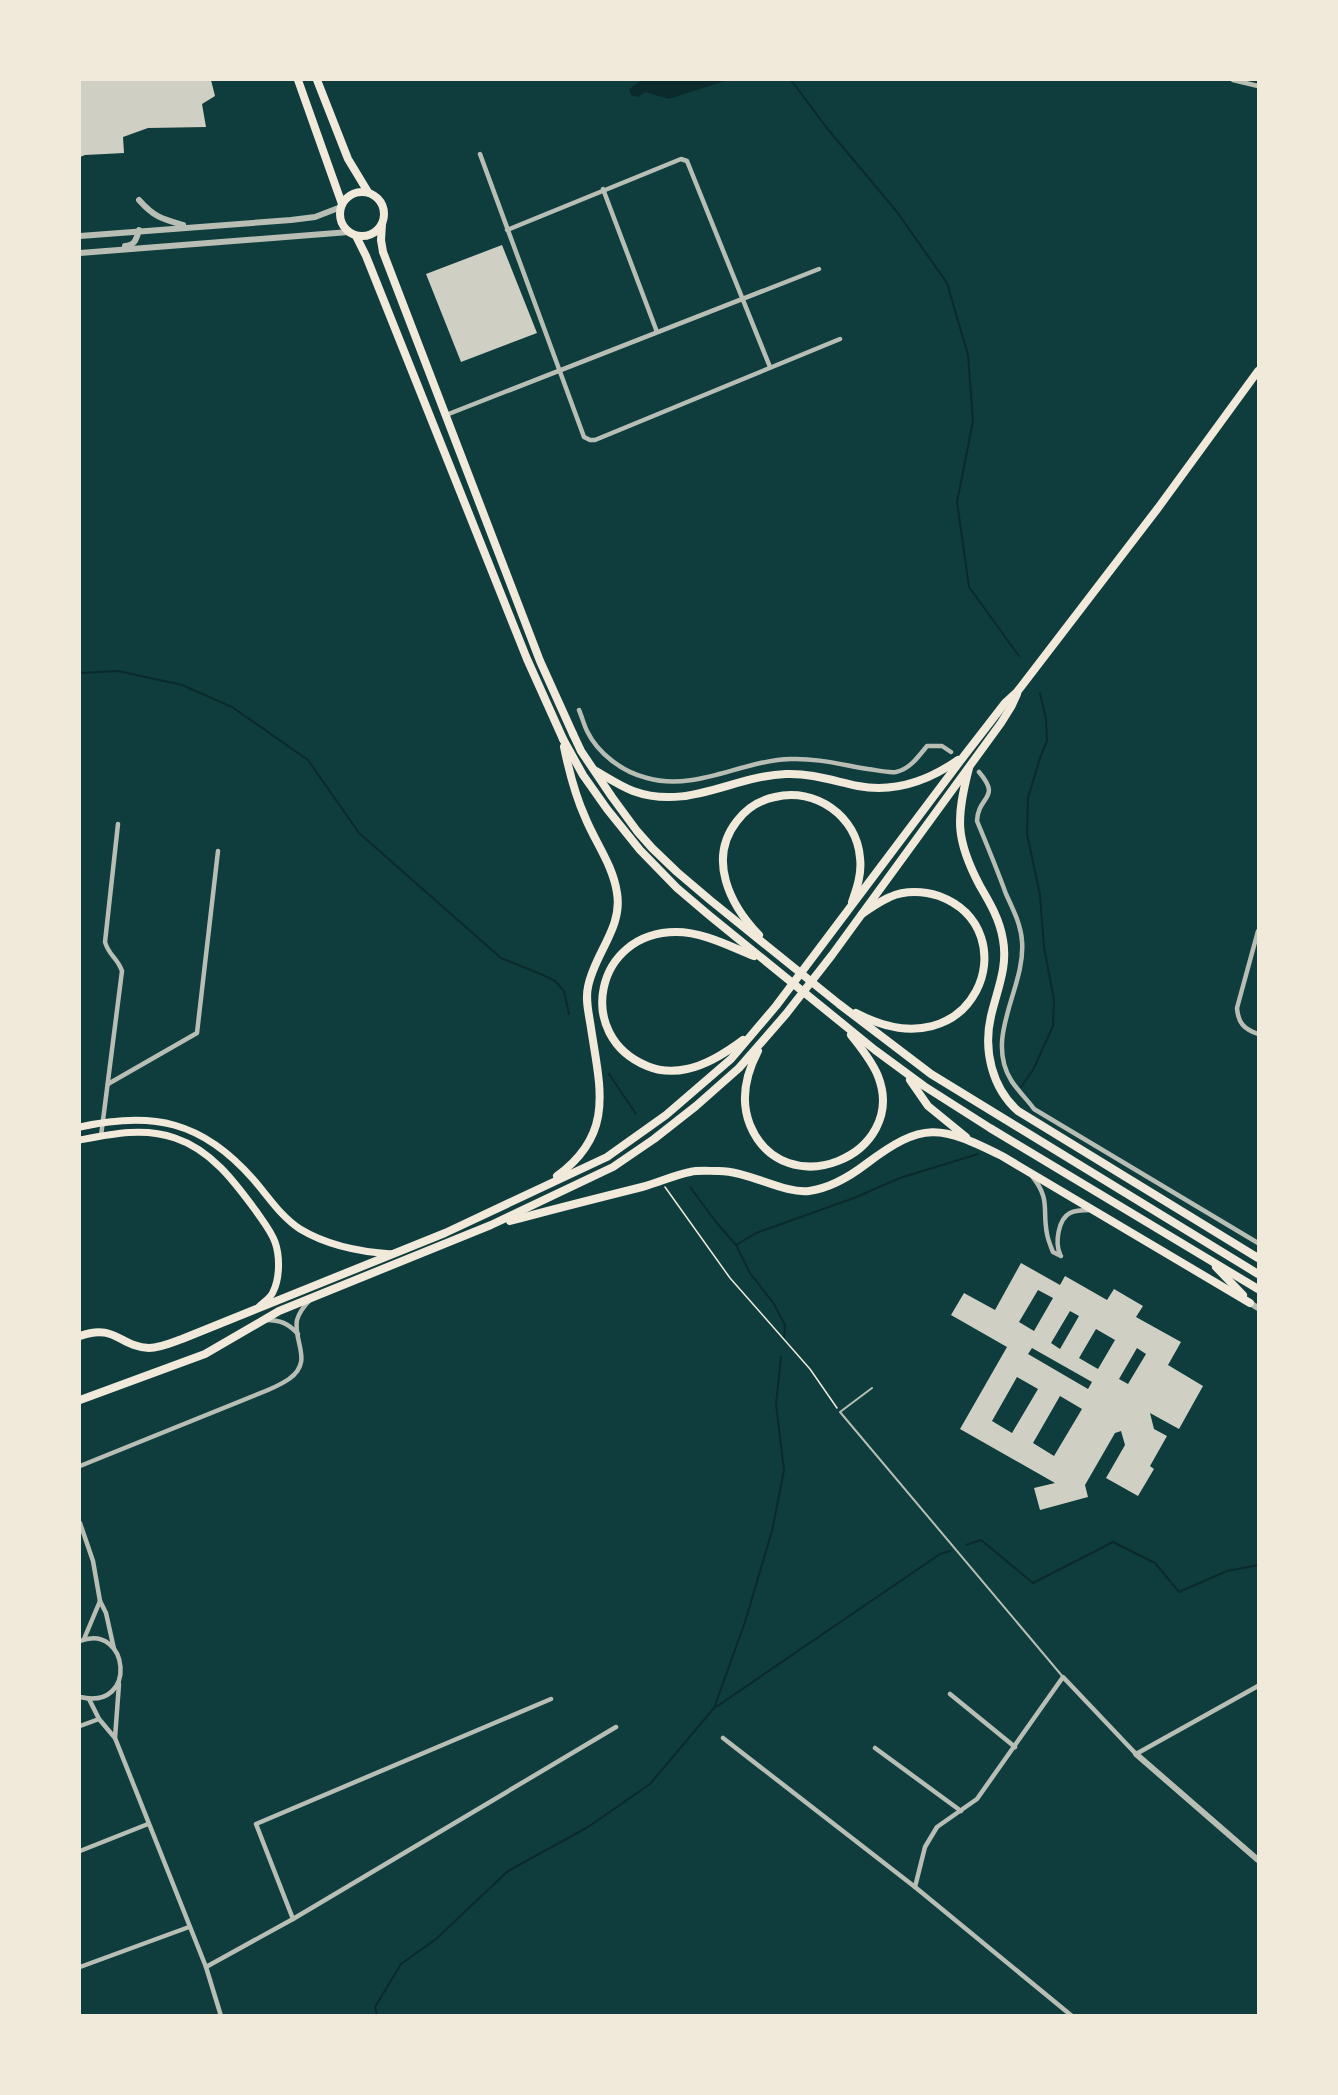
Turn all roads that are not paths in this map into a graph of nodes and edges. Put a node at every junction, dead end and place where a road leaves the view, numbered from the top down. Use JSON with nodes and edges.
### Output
{"nodes":[{"id":1,"x":298,"y":80,"type":"edge"},
{"id":2,"x":317,"y":80,"type":"edge"},
{"id":3,"x":1233,"y":80,"type":"edge"},
{"id":4,"x":1258,"y":86,"type":"edge"},
{"id":5,"x":480,"y":154,"type":"dead end"},
{"id":6,"x":603,"y":189,"type":"junction"},
{"id":7,"x":368,"y":192,"type":"junction"},
{"id":8,"x":139,"y":201,"type":"dead end"},
{"id":9,"x":341,"y":206,"type":"junction"},
{"id":10,"x":382,"y":224,"type":"junction"},
{"id":11,"x":189,"y":227,"type":"junction"},
{"id":12,"x":139,"y":230,"type":"junction"},
{"id":13,"x":507,"y":230,"type":"junction"},
{"id":14,"x":352,"y":234,"type":"junction"},
{"id":15,"x":80,"y":236,"type":"edge"},
{"id":16,"x":81,"y":253,"type":"edge"},
{"id":17,"x":819,"y":269,"type":"dead end"},
{"id":18,"x":743,"y":298,"type":"junction"},
{"id":19,"x":657,"y":332,"type":"junction"},
{"id":20,"x":840,"y":339,"type":"dead end"},
{"id":21,"x":770,"y":367,"type":"junction"},
{"id":22,"x":560,"y":370,"type":"junction"},
{"id":23,"x":1258,"y":371,"type":"edge"},
{"id":24,"x":446,"y":415,"type":"junction"},
{"id":25,"x":1017,"y":693,"type":"junction"},
{"id":26,"x":579,"y":710,"type":"dead end"},
{"id":27,"x":563,"y":739,"type":"junction"},
{"id":28,"x":951,"y":752,"type":"dead end"},
{"id":29,"x":964,"y":756,"type":"junction"},
{"id":30,"x":970,"y":764,"type":"junction"},
{"id":31,"x":593,"y":770,"type":"junction"},
{"id":32,"x":979,"y":772,"type":"dead end"},
{"id":33,"x":118,"y":824,"type":"dead end"},
{"id":34,"x":218,"y":851,"type":"dead end"},
{"id":35,"x":850,"y":909,"type":"junction"},
{"id":36,"x":859,"y":916,"type":"junction"},
{"id":37,"x":1258,"y":932,"type":"edge"},
{"id":38,"x":781,"y":957,"type":"junction"},
{"id":39,"x":763,"y":959,"type":"junction"},
{"id":40,"x":838,"y":1004,"type":"junction"},
{"id":41,"x":843,"y":1024,"type":"junction"},
{"id":42,"x":754,"y":1032,"type":"junction"},
{"id":43,"x":1258,"y":1034,"type":"edge"},
{"id":44,"x":764,"y":1041,"type":"junction"},
{"id":45,"x":906,"y":1073,"type":"junction"},
{"id":46,"x":108,"y":1084,"type":"junction"},
{"id":47,"x":103,"y":1122,"type":"junction"},
{"id":48,"x":80,"y":1127,"type":"edge"},
{"id":49,"x":101,"y":1136,"type":"junction"},
{"id":50,"x":80,"y":1140,"type":"edge"},
{"id":51,"x":969,"y":1140,"type":"junction"},
{"id":52,"x":1027,"y":1170,"type":"junction"},
{"id":53,"x":543,"y":1186,"type":"junction"},
{"id":54,"x":1095,"y":1210,"type":"junction"},
{"id":55,"x":491,"y":1226,"type":"junction"},
{"id":56,"x":1258,"y":1243,"type":"edge"},
{"id":57,"x":392,"y":1254,"type":"junction"},
{"id":58,"x":1258,"y":1255,"type":"edge"},
{"id":59,"x":1210,"y":1259,"type":"junction"},
{"id":60,"x":1258,"y":1274,"type":"edge"},
{"id":61,"x":1258,"y":1289,"type":"edge"},
{"id":62,"x":311,"y":1298,"type":"junction"},
{"id":63,"x":1250,"y":1303,"type":"junction"},
{"id":64,"x":1258,"y":1308,"type":"edge"},
{"id":65,"x":256,"y":1309,"type":"junction"},
{"id":66,"x":261,"y":1321,"type":"junction"},
{"id":67,"x":298,"y":1334,"type":"junction"},
{"id":68,"x":80,"y":1336,"type":"edge"},
{"id":69,"x":872,"y":1388,"type":"dead end"},
{"id":70,"x":80,"y":1400,"type":"edge"},
{"id":71,"x":80,"y":1466,"type":"edge"},
{"id":72,"x":80,"y":1523,"type":"edge"},
{"id":73,"x":100,"y":1601,"type":"junction"},
{"id":74,"x":82,"y":1640,"type":"edge"},
{"id":75,"x":114,"y":1649,"type":"junction"},
{"id":76,"x":1063,"y":1677,"type":"junction"},
{"id":77,"x":119,"y":1682,"type":"junction"},
{"id":78,"x":1258,"y":1686,"type":"edge"},
{"id":79,"x":950,"y":1694,"type":"dead end"},
{"id":80,"x":80,"y":1697,"type":"edge"},
{"id":81,"x":89,"y":1699,"type":"junction"},
{"id":82,"x":551,"y":1699,"type":"dead end"},
{"id":83,"x":99,"y":1719,"type":"junction"},
{"id":84,"x":80,"y":1726,"type":"edge"},
{"id":85,"x":616,"y":1727,"type":"dead end"},
{"id":86,"x":115,"y":1738,"type":"junction"},
{"id":87,"x":723,"y":1738,"type":"dead end"},
{"id":88,"x":1015,"y":1747,"type":"junction"},
{"id":89,"x":875,"y":1748,"type":"dead end"},
{"id":90,"x":1136,"y":1754,"type":"junction"},
{"id":91,"x":961,"y":1811,"type":"junction"},
{"id":92,"x":148,"y":1824,"type":"junction"},
{"id":93,"x":80,"y":1851,"type":"edge"},
{"id":94,"x":1258,"y":1860,"type":"edge"},
{"id":95,"x":915,"y":1887,"type":"junction"},
{"id":96,"x":293,"y":1919,"type":"junction"},
{"id":97,"x":189,"y":1927,"type":"junction"},
{"id":98,"x":80,"y":1967,"type":"edge"},
{"id":99,"x":206,"y":1967,"type":"junction"},
{"id":100,"x":219,"y":2015,"type":"edge"},
{"id":101,"x":1072,"y":2016,"type":"edge"}],
"edges":[{"from":1,"to":9,"type":"main road"},
{"from":2,"to":7,"type":"main road"},
{"from":3,"to":4,"type":"street"},
{"from":5,"to":13,"type":"street"},
{"from":6,"to":13,"type":"street"},
{"from":6,"to":18,"type":"street"},
{"from":6,"to":19,"type":"street"},
{"from":7,"to":9,"type":"main road"},
{"from":7,"to":10,"type":"main road"},
{"from":8,"to":11,"type":"street"},
{"from":9,"to":11,"type":"street"},
{"from":9,"to":14,"type":"main road"},
{"from":10,"to":14,"type":"main road"},
{"from":10,"to":24,"type":"main road"},
{"from":11,"to":12,"type":"street"},
{"from":12,"to":15,"type":"street"},
{"from":12,"to":16,"type":"street"},
{"from":13,"to":22,"type":"street"},
{"from":14,"to":16,"type":"street"},
{"from":14,"to":27,"type":"main road"},
{"from":17,"to":18,"type":"street"},
{"from":18,"to":19,"type":"street"},
{"from":18,"to":21,"type":"street"},
{"from":19,"to":22,"type":"street"},
{"from":20,"to":21,"type":"street"},
{"from":21,"to":22,"type":"street"},
{"from":22,"to":24,"type":"street"},
{"from":23,"to":25,"type":"main road"},
{"from":24,"to":31,"type":"main road"},
{"from":25,"to":29,"type":"main road"},
{"from":25,"to":30,"type":"main road"},
{"from":26,"to":28,"type":"street"},
{"from":27,"to":39,"type":"main road"},
{"from":27,"to":53,"type":"main road"},
{"from":29,"to":31,"type":"main road"},
{"from":29,"to":35,"type":"main road"},
{"from":30,"to":36,"type":"main road"},
{"from":30,"to":58,"type":"main road"},
{"from":31,"to":38,"type":"main road"},
{"from":32,"to":56,"type":"street"},
{"from":33,"to":46,"type":"street"},
{"from":34,"to":46,"type":"street"},
{"from":35,"to":38,"type":"main road"},
{"from":35,"to":42,"type":"main road"},
{"from":36,"to":40,"type":"main road"},
{"from":36,"to":44,"type":"main road"},
{"from":37,"to":43,"type":"street"},
{"from":38,"to":40,"type":"main road"},
{"from":39,"to":41,"type":"main road"},
{"from":39,"to":42,"type":"main road"},
{"from":40,"to":60,"type":"main road"},
{"from":41,"to":44,"type":"main road"},
{"from":41,"to":45,"type":"main road"},
{"from":42,"to":53,"type":"main road"},
{"from":44,"to":55,"type":"main road"},
{"from":45,"to":51,"type":"main road"},
{"from":45,"to":59,"type":"main road"},
{"from":46,"to":47,"type":"street"},
{"from":47,"to":48,"type":"main road"},
{"from":47,"to":49,"type":"street"},
{"from":47,"to":57,"type":"main road"},
{"from":49,"to":50,"type":"main road"},
{"from":49,"to":65,"type":"main road"},
{"from":51,"to":52,"type":"main road"},
{"from":51,"to":55,"type":"main road"},
{"from":52,"to":54,"type":"main road"},
{"from":52,"to":54,"type":"street"},
{"from":53,"to":57,"type":"main road"},
{"from":54,"to":63,"type":"main road"},
{"from":55,"to":62,"type":"main road"},
{"from":57,"to":65,"type":"main road"},
{"from":59,"to":61,"type":"main road"},
{"from":59,"to":63,"type":"main road"},
{"from":62,"to":66,"type":"main road"},
{"from":62,"to":67,"type":"street"},
{"from":63,"to":64,"type":"street"},
{"from":65,"to":68,"type":"main road"},
{"from":66,"to":67,"type":"street"},
{"from":66,"to":70,"type":"main road"},
{"from":67,"to":71,"type":"street"},
{"from":69,"to":76,"type":"lane"},
{"from":72,"to":73,"type":"street"},
{"from":73,"to":74,"type":"street"},
{"from":73,"to":75,"type":"street"},
{"from":74,"to":75,"type":"street"},
{"from":75,"to":77,"type":"street"},
{"from":76,"to":88,"type":"street"},
{"from":76,"to":90,"type":"street"},
{"from":77,"to":81,"type":"street"},
{"from":77,"to":86,"type":"street"},
{"from":78,"to":90,"type":"street"},
{"from":79,"to":88,"type":"street"},
{"from":80,"to":81,"type":"street"},
{"from":81,"to":83,"type":"street"},
{"from":82,"to":96,"type":"street"},
{"from":83,"to":84,"type":"street"},
{"from":83,"to":86,"type":"street"},
{"from":85,"to":96,"type":"street"},
{"from":86,"to":92,"type":"street"},
{"from":87,"to":95,"type":"street"},
{"from":88,"to":91,"type":"street"},
{"from":89,"to":91,"type":"street"},
{"from":90,"to":94,"type":"street"},
{"from":91,"to":95,"type":"street"},
{"from":92,"to":93,"type":"street"},
{"from":92,"to":97,"type":"street"},
{"from":95,"to":101,"type":"street"},
{"from":96,"to":99,"type":"street"},
{"from":97,"to":98,"type":"street"},
{"from":97,"to":99,"type":"street"},
{"from":99,"to":100,"type":"street"}]}
